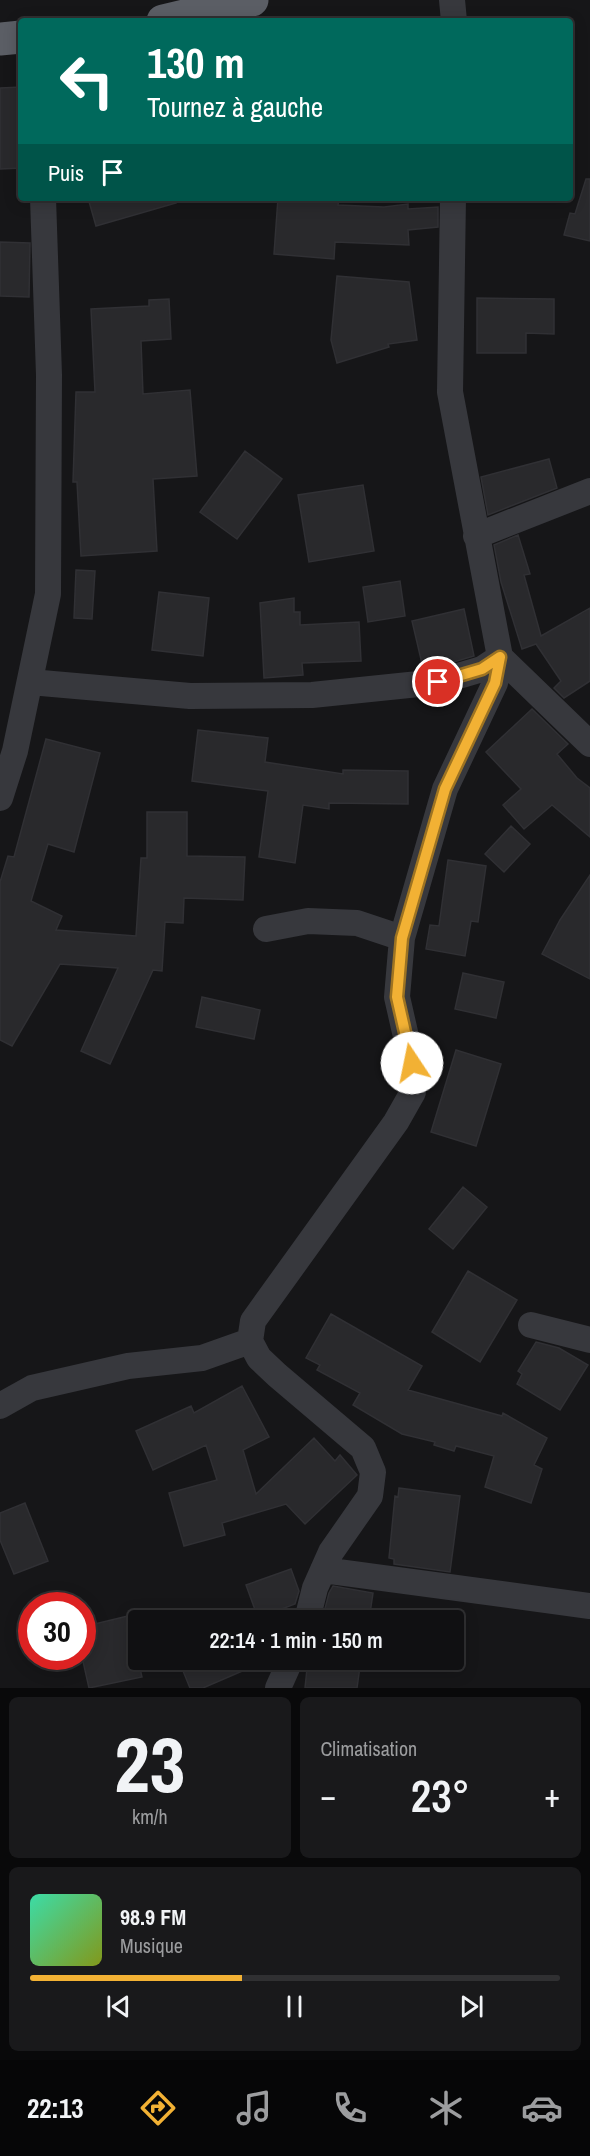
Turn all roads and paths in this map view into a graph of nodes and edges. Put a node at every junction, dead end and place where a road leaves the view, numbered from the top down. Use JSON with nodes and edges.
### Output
{"nodes":[{"id":1,"x":252,"y":0,"type":"edge"},
{"id":2,"x":452,"y":0,"type":"edge"},
{"id":3,"x":176,"y":18,"type":"edge"},
{"id":4,"x":454,"y":18,"type":"edge"},
{"id":5,"x":18,"y":37,"type":"edge"},
{"id":6,"x":0,"y":39,"type":"edge"},
{"id":7,"x":44,"y":201,"type":"edge"},
{"id":8,"x":453,"y":201,"type":"edge"},
{"id":9,"x":590,"y":491,"type":"edge"},
{"id":10,"x":476,"y":536,"type":"junction"},
{"id":11,"x":500,"y":657,"type":"junction"},
{"id":12,"x":30,"y":682,"type":"junction"},
{"id":13,"x":590,"y":744,"type":"edge"},
{"id":14,"x":0,"y":798,"type":"edge"},
{"id":15,"x":266,"y":929,"type":"dead end"},
{"id":16,"x":402,"y":938,"type":"junction"},
{"id":17,"x":531,"y":1325,"type":"dead end"},
{"id":18,"x":590,"y":1340,"type":"edge"},
{"id":19,"x":250,"y":1341,"type":"junction"},
{"id":20,"x":0,"y":1406,"type":"edge"},
{"id":21,"x":323,"y":1570,"type":"junction"},
{"id":22,"x":590,"y":1606,"type":"edge"},
{"id":23,"x":310,"y":1610,"type":"edge"},
{"id":24,"x":286,"y":1670,"type":"edge"},
{"id":25,"x":278,"y":1688,"type":"edge"}],
"edges":[{"from":1,"to":3,"type":"highway"},
{"from":2,"to":4,"type":"street"},
{"from":5,"to":6,"type":"highway"},
{"from":7,"to":12,"type":"street"},
{"from":8,"to":10,"type":"street"},
{"from":9,"to":10,"type":"street"},
{"from":10,"to":11,"type":"street"},
{"from":11,"to":12,"type":"street"},
{"from":11,"to":13,"type":"street"},
{"from":11,"to":16,"type":"street"},
{"from":12,"to":14,"type":"street"},
{"from":15,"to":16,"type":"street"},
{"from":16,"to":19,"type":"street"},
{"from":17,"to":18,"type":"street"},
{"from":19,"to":20,"type":"street"},
{"from":19,"to":21,"type":"street"},
{"from":21,"to":22,"type":"street"},
{"from":21,"to":23,"type":"street"},
{"from":24,"to":25,"type":"street"}]}
